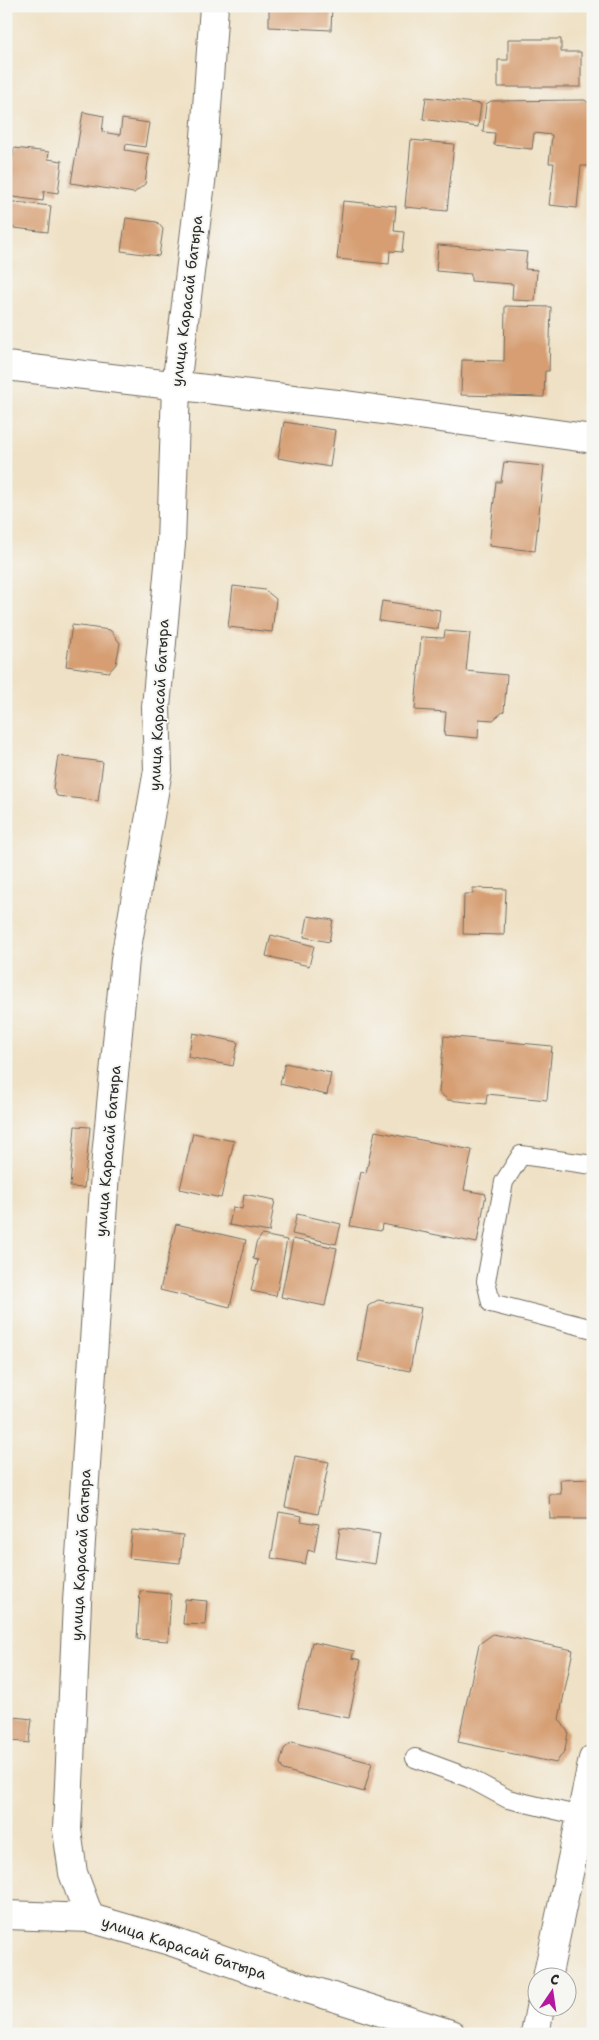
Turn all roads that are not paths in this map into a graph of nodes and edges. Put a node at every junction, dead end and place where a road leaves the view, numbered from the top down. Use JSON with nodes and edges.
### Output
{"nodes":[{"id":1,"x":214,"y":6,"type":"edge"},
{"id":2,"x":6,"y":366,"type":"edge"},
{"id":3,"x":176,"y":386,"type":"junction"},
{"id":4,"x":593,"y":439,"type":"edge"},
{"id":5,"x":593,"y":1165,"type":"edge"},
{"id":6,"x":593,"y":1329,"type":"edge"},
{"id":7,"x":415,"y":1758,"type":"dead end"},
{"id":8,"x":593,"y":1760,"type":"edge"},
{"id":9,"x":581,"y":1816,"type":"junction"},
{"id":10,"x":6,"y":1915,"type":"edge"},
{"id":11,"x":90,"y":1918,"type":"junction"},
{"id":12,"x":549,"y":1968,"type":"edge"},
{"id":13,"x":538,"y":2018,"type":"edge"},
{"id":14,"x":451,"y":2034,"type":"edge"},
{"id":15,"x":535,"y":2034,"type":"edge"}],
"edges":[{"from":1,"to":3,"type":"street","name":"улица Карасай батыра"},
{"from":2,"to":3,"type":"street"},
{"from":3,"to":4,"type":"street"},
{"from":3,"to":11,"type":"street","name":"улица Карасай батыра"},
{"from":5,"to":6,"type":"lane"},
{"from":7,"to":9,"type":"lane"},
{"from":8,"to":9,"type":"street"},
{"from":9,"to":12,"type":"street"},
{"from":10,"to":11,"type":"street"},
{"from":11,"to":14,"type":"street","name":"улица Карасай батыра"},
{"from":13,"to":15,"type":"street"}]}
